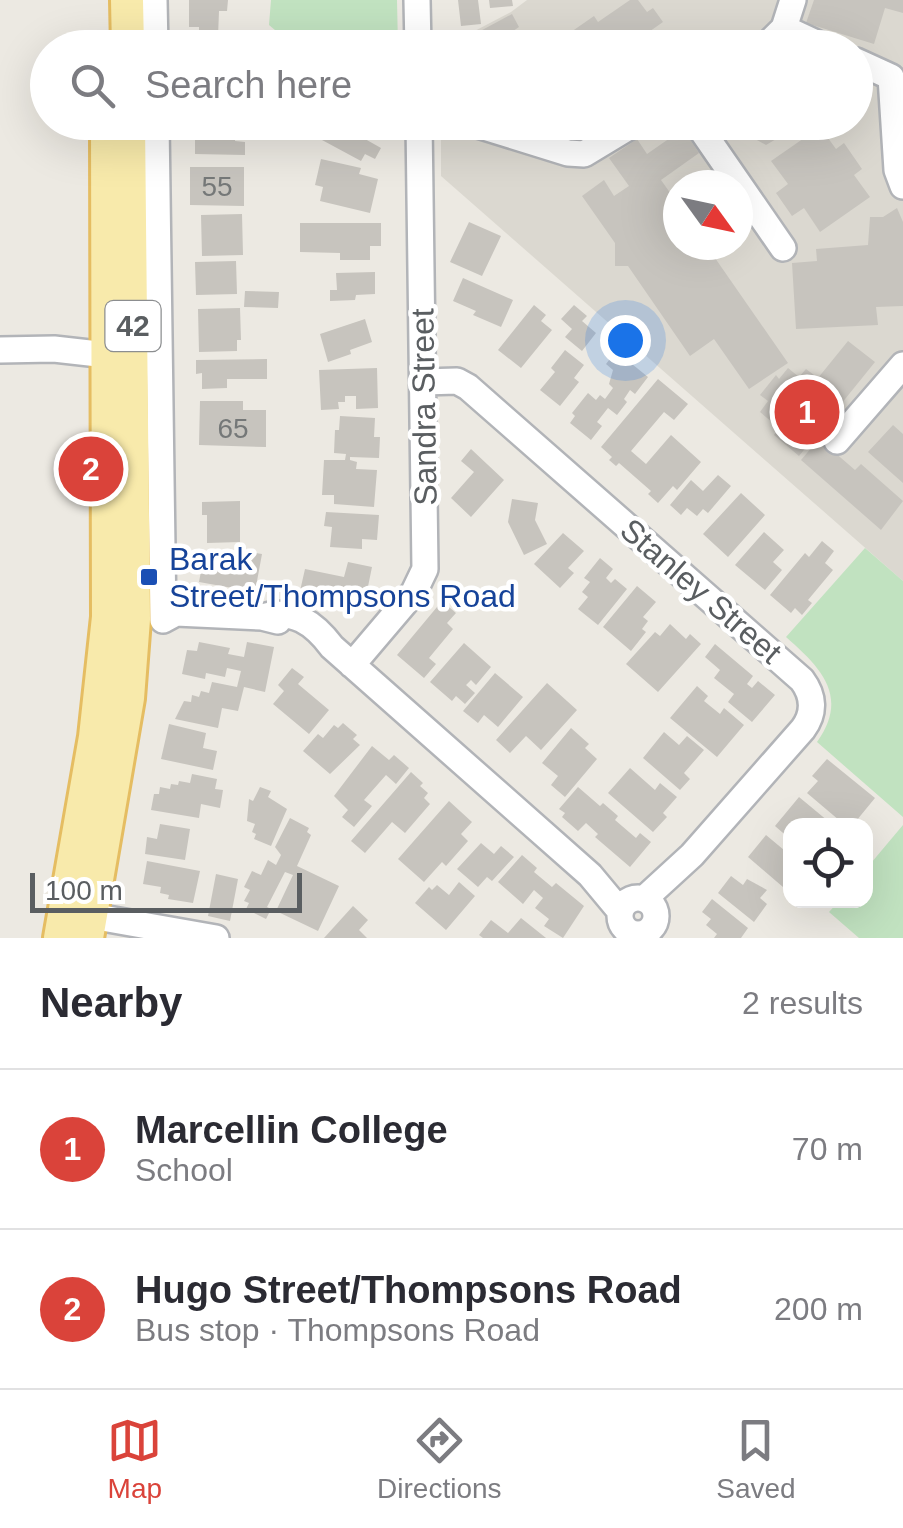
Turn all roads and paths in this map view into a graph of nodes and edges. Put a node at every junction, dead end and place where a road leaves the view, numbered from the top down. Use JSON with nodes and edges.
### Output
{"nodes":[{"id":1,"x":107,"y":0,"type":"edge"},
{"id":2,"x":128,"y":0,"type":"edge"},
{"id":3,"x":154,"y":0,"type":"edge"},
{"id":4,"x":417,"y":0,"type":"edge"},
{"id":5,"x":793,"y":0,"type":"edge"},
{"id":6,"x":784,"y":28,"type":"joint"},
{"id":7,"x":107,"y":30,"type":"edge"},
{"id":8,"x":128,"y":30,"type":"edge"},
{"id":9,"x":155,"y":30,"type":"edge"},
{"id":10,"x":418,"y":30,"type":"edge"},
{"id":11,"x":788,"y":30,"type":"edge"},
{"id":12,"x":873,"y":69,"type":"edge"},
{"id":13,"x":108,"y":140,"type":"edge"},
{"id":14,"x":128,"y":140,"type":"edge"},
{"id":15,"x":155,"y":140,"type":"edge"},
{"id":16,"x":426,"y":140,"type":"edge"},
{"id":17,"x":524,"y":140,"type":"edge"},
{"id":18,"x":607,"y":140,"type":"edge"},
{"id":19,"x":708,"y":140,"type":"edge"},
{"id":20,"x":900,"y":178,"type":"edge"},
{"id":21,"x":782,"y":248,"type":"dead end"},
{"id":22,"x":120,"y":348,"type":"junction"},
{"id":23,"x":0,"y":350,"type":"edge"},
{"id":24,"x":903,"y":365,"type":"edge"},
{"id":25,"x":423,"y":382,"type":"junction"},
{"id":26,"x":837,"y":441,"type":"dead end"},
{"id":27,"x":135,"y":618,"type":"junction"},
{"id":28,"x":342,"y":656,"type":"junction"},
{"id":29,"x":639,"y":924,"type":"edge"},
{"id":30,"x":76,"y":926,"type":"edge"},
{"id":31,"x":216,"y":938,"type":"edge"}],
"edges":[{"from":1,"to":7,"type":"main road"},
{"from":2,"to":8,"type":"main road"},
{"from":3,"to":9,"type":"street"},
{"from":4,"to":10,"type":"street"},
{"from":5,"to":6,"type":"street"},
{"from":6,"to":11,"type":"street"},
{"from":12,"to":20,"type":"street"},
{"from":13,"to":22,"type":"main road","number":"42"},
{"from":14,"to":22,"type":"main road","number":"42"},
{"from":15,"to":27,"type":"street"},
{"from":16,"to":25,"type":"street","name":"Sandra Street"},
{"from":17,"to":18,"type":"street"},
{"from":19,"to":21,"type":"street"},
{"from":22,"to":23,"type":"street"},
{"from":22,"to":27,"type":"main road","number":"42"},
{"from":24,"to":26,"type":"street"},
{"from":25,"to":28,"type":"street","name":"Sandra Street"},
{"from":25,"to":29,"type":"street","name":"Stanley Street"},
{"from":27,"to":28,"type":"street"},
{"from":27,"to":30,"type":"main road","number":"42"},
{"from":28,"to":29,"type":"street"},
{"from":30,"to":31,"type":"street"}]}
